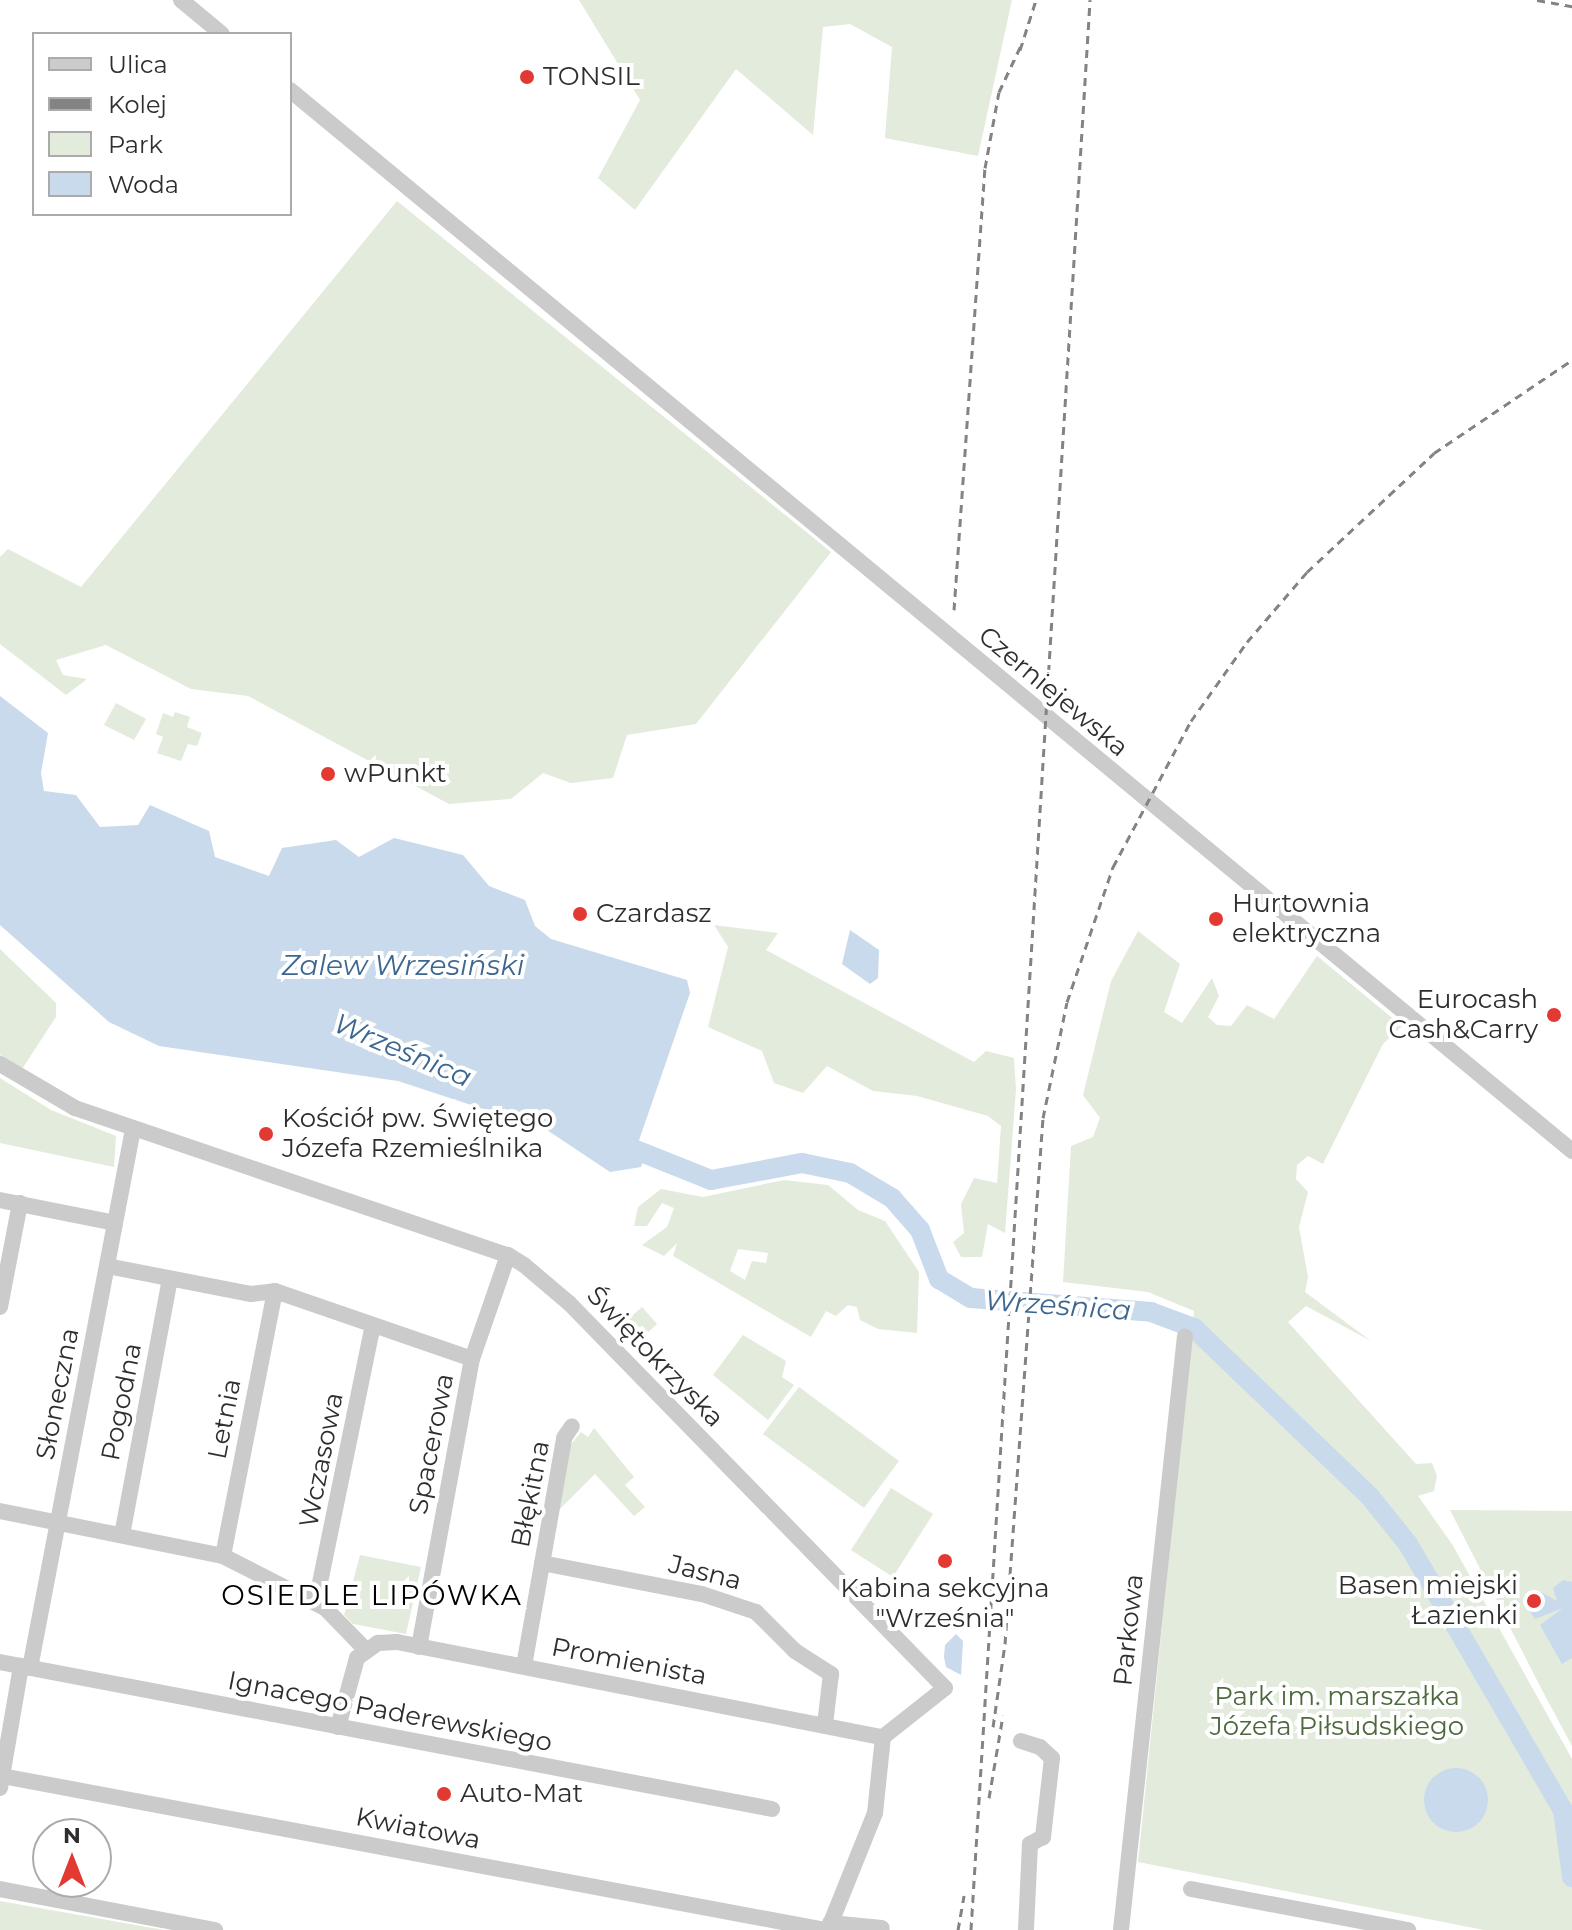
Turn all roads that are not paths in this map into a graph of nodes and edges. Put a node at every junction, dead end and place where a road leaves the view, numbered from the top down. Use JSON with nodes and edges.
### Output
{"nodes":[{"id":1,"x":181,"y":0,"type":"edge"},
{"id":2,"x":220,"y":32,"type":"edge"},
{"id":3,"x":292,"y":92,"type":"edge"},
{"id":4,"x":0,"y":1064,"type":"edge"},
{"id":5,"x":133,"y":1129,"type":"junction"},
{"id":6,"x":1572,"y":1151,"type":"edge"},
{"id":7,"x":0,"y":1200,"type":"edge"},
{"id":8,"x":20,"y":1203,"type":"junction"},
{"id":9,"x":115,"y":1223,"type":"junction"},
{"id":10,"x":508,"y":1255,"type":"junction"},
{"id":11,"x":107,"y":1266,"type":"junction"},
{"id":12,"x":170,"y":1279,"type":"junction"},
{"id":13,"x":275,"y":1291,"type":"junction"},
{"id":14,"x":0,"y":1307,"type":"edge"},
{"id":15,"x":373,"y":1325,"type":"junction"},
{"id":16,"x":1185,"y":1336,"type":"dead end"},
{"id":17,"x":472,"y":1359,"type":"junction"},
{"id":18,"x":572,"y":1426,"type":"dead end"},
{"id":19,"x":0,"y":1511,"type":"edge"},
{"id":20,"x":58,"y":1522,"type":"junction"},
{"id":21,"x":122,"y":1535,"type":"junction"},
{"id":22,"x":223,"y":1556,"type":"junction"},
{"id":23,"x":542,"y":1563,"type":"junction"},
{"id":24,"x":316,"y":1602,"type":"junction"},
{"id":25,"x":419,"y":1647,"type":"junction"},
{"id":26,"x":365,"y":1649,"type":"junction"},
{"id":27,"x":0,"y":1662,"type":"edge"},
{"id":28,"x":524,"y":1666,"type":"junction"},
{"id":29,"x":26,"y":1667,"type":"junction"},
{"id":30,"x":825,"y":1724,"type":"junction"},
{"id":31,"x":338,"y":1727,"type":"junction"},
{"id":32,"x":883,"y":1737,"type":"junction"},
{"id":33,"x":1021,"y":1741,"type":"dead end"},
{"id":34,"x":1,"y":1782,"type":"edge"},
{"id":35,"x":772,"y":1809,"type":"dead end"},
{"id":36,"x":0,"y":1889,"type":"edge"},
{"id":37,"x":1191,"y":1889,"type":"dead end"},
{"id":38,"x":828,"y":1928,"type":"edge"},
{"id":39,"x":882,"y":1928,"type":"dead end"},
{"id":40,"x":215,"y":1930,"type":"edge"},
{"id":41,"x":1026,"y":1930,"type":"edge"},
{"id":42,"x":1121,"y":1930,"type":"edge"},
{"id":43,"x":1408,"y":1930,"type":"edge"}],
"edges":[{"from":1,"to":2,"type":"street"},
{"from":3,"to":6,"type":"street","name":"Czerniejewska"},
{"from":4,"to":5,"type":"street","name":"Świętokrzyska"},
{"from":5,"to":9,"type":"street","name":"Słoneczna"},
{"from":5,"to":10,"type":"street","name":"Świętokrzyska"},
{"from":7,"to":8,"type":"street"},
{"from":8,"to":9,"type":"street"},
{"from":8,"to":14,"type":"street"},
{"from":9,"to":11,"type":"street","name":"Słoneczna"},
{"from":10,"to":17,"type":"street","name":"Spacerowa"},
{"from":10,"to":32,"type":"street","name":"Świętokrzyska"},
{"from":11,"to":12,"type":"street"},
{"from":11,"to":20,"type":"street","name":"Słoneczna"},
{"from":12,"to":13,"type":"street"},
{"from":12,"to":21,"type":"street","name":"Pogodna"},
{"from":13,"to":15,"type":"street"},
{"from":13,"to":22,"type":"street","name":"Letnia"},
{"from":15,"to":17,"type":"street"},
{"from":15,"to":24,"type":"street","name":"Wczasowa"},
{"from":16,"to":42,"type":"street","name":"Parkowa"},
{"from":17,"to":25,"type":"street","name":"Spacerowa"},
{"from":18,"to":23,"type":"street","name":"Błękitna"},
{"from":19,"to":20,"type":"street"},
{"from":20,"to":21,"type":"street"},
{"from":20,"to":29,"type":"street","name":"Słoneczna"},
{"from":21,"to":22,"type":"street"},
{"from":22,"to":24,"type":"street"},
{"from":23,"to":28,"type":"street","name":"Błękitna"},
{"from":23,"to":30,"type":"street","name":"Jasna"},
{"from":24,"to":26,"type":"street"},
{"from":25,"to":26,"type":"street","name":"Promienista"},
{"from":25,"to":28,"type":"street","name":"Promienista"},
{"from":26,"to":31,"type":"street"},
{"from":27,"to":29,"type":"street","name":"Ignacego Paderewskiego"},
{"from":28,"to":30,"type":"street","name":"Promienista"},
{"from":29,"to":31,"type":"street","name":"Ignacego Paderewskiego"},
{"from":29,"to":34,"type":"street","name":"Słoneczna"},
{"from":30,"to":32,"type":"street","name":"Promienista"},
{"from":31,"to":35,"type":"street","name":"Ignacego Paderewskiego"},
{"from":32,"to":38,"type":"street"},
{"from":33,"to":41,"type":"street"},
{"from":34,"to":38,"type":"street","name":"Kwiatowa"},
{"from":36,"to":40,"type":"street"},
{"from":37,"to":43,"type":"street"},
{"from":38,"to":39,"type":"street","name":"Kwiatowa"}]}
